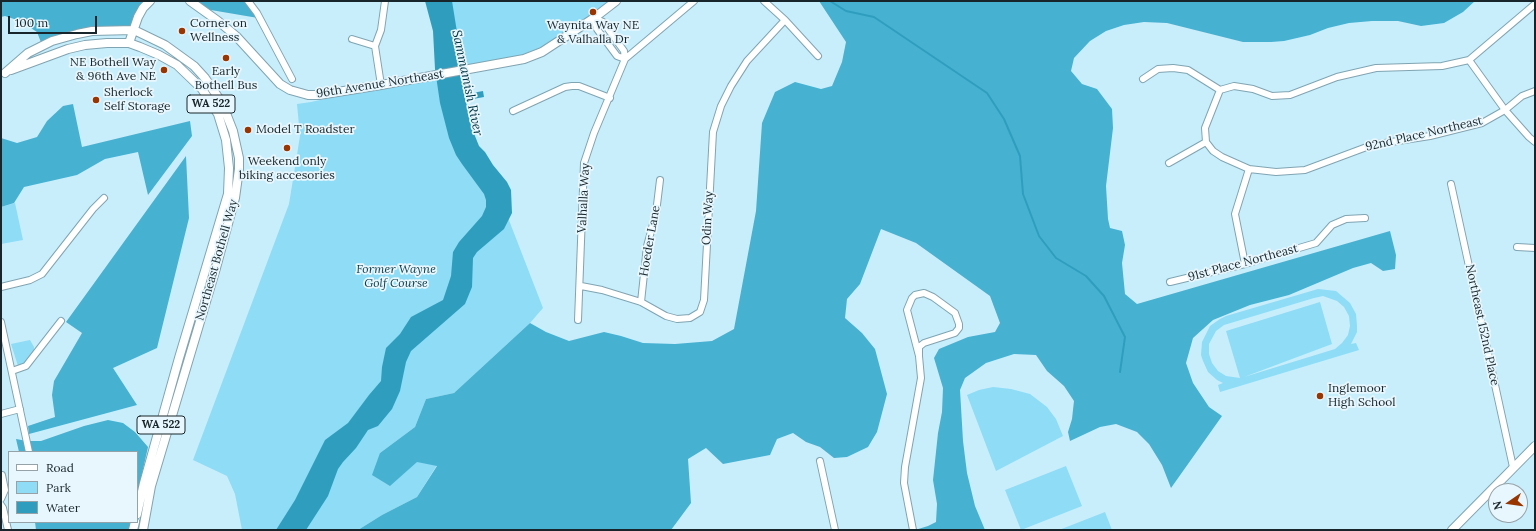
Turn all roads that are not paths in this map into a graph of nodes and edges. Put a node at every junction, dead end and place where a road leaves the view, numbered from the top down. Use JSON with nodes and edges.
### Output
{"nodes":[{"id":1,"x":150,"y":1,"type":"edge"},
{"id":2,"x":190,"y":1,"type":"edge"},
{"id":3,"x":248,"y":1,"type":"edge"},
{"id":4,"x":385,"y":1,"type":"edge"},
{"id":5,"x":616,"y":1,"type":"edge"},
{"id":6,"x":694,"y":1,"type":"edge"},
{"id":7,"x":764,"y":1,"type":"edge"},
{"id":8,"x":1535,"y":4,"type":"edge"},
{"id":9,"x":594,"y":18,"type":"junction"},
{"id":10,"x":784,"y":20,"type":"junction"},
{"id":11,"x":134,"y":30,"type":"junction"},
{"id":12,"x":352,"y":39,"type":"dead end"},
{"id":13,"x":129,"y":43,"type":"junction"},
{"id":14,"x":375,"y":46,"type":"junction"},
{"id":15,"x":818,"y":56,"type":"dead end"},
{"id":16,"x":625,"y":59,"type":"junction"},
{"id":17,"x":1469,"y":60,"type":"junction"},
{"id":18,"x":3,"y":74,"type":"edge"},
{"id":19,"x":292,"y":79,"type":"dead end"},
{"id":20,"x":1144,"y":79,"type":"dead end"},
{"id":21,"x":381,"y":85,"type":"junction"},
{"id":22,"x":1220,"y":90,"type":"junction"},
{"id":23,"x":1535,"y":91,"type":"edge"},
{"id":24,"x":610,"y":98,"type":"junction"},
{"id":25,"x":513,"y":110,"type":"dead end"},
{"id":26,"x":1505,"y":110,"type":"junction"},
{"id":27,"x":1206,"y":142,"type":"junction"},
{"id":28,"x":1535,"y":142,"type":"edge"},
{"id":29,"x":1169,"y":163,"type":"dead end"},
{"id":30,"x":1249,"y":169,"type":"junction"},
{"id":31,"x":660,"y":180,"type":"dead end"},
{"id":32,"x":1451,"y":184,"type":"dead end"},
{"id":33,"x":104,"y":198,"type":"dead end"},
{"id":34,"x":1365,"y":218,"type":"dead end"},
{"id":35,"x":1517,"y":247,"type":"dead end"},
{"id":36,"x":1535,"y":248,"type":"edge"},
{"id":37,"x":1246,"y":264,"type":"junction"},
{"id":38,"x":204,"y":275,"type":"junction"},
{"id":39,"x":1170,"y":282,"type":"dead end"},
{"id":40,"x":581,"y":286,"type":"junction"},
{"id":41,"x":1,"y":287,"type":"edge"},
{"id":42,"x":640,"y":302,"type":"junction"},
{"id":43,"x":201,"y":317,"type":"junction"},
{"id":44,"x":578,"y":320,"type":"dead end"},
{"id":45,"x":61,"y":321,"type":"dead end"},
{"id":46,"x":1,"y":322,"type":"edge"},
{"id":47,"x":8,"y":354,"type":"junction"},
{"id":48,"x":1,"y":356,"type":"edge"},
{"id":49,"x":919,"y":356,"type":"junction"},
{"id":50,"x":12,"y":372,"type":"junction"},
{"id":51,"x":20,"y":409,"type":"junction"},
{"id":52,"x":1,"y":414,"type":"edge"},
{"id":53,"x":1535,"y":446,"type":"edge"},
{"id":54,"x":30,"y":451,"type":"edge"},
{"id":55,"x":820,"y":460,"type":"dead end"},
{"id":56,"x":1513,"y":467,"type":"junction"},
{"id":57,"x":2,"y":475,"type":"edge"},
{"id":58,"x":1,"y":499,"type":"edge"},
{"id":59,"x":1,"y":504,"type":"edge"},
{"id":60,"x":138,"y":509,"type":"edge"},
{"id":61,"x":8,"y":530,"type":"edge"},
{"id":62,"x":143,"y":530,"type":"edge"},
{"id":63,"x":835,"y":530,"type":"edge"},
{"id":64,"x":912,"y":530,"type":"edge"},
{"id":65,"x":1452,"y":530,"type":"edge"}],
"edges":[{"from":1,"to":11,"type":"main road"},
{"from":2,"to":21,"type":"main road","name":"96th Avenue Northeast"},
{"from":3,"to":19,"type":"street"},
{"from":4,"to":14,"type":"street"},
{"from":5,"to":9,"type":"main road","name":"96th Avenue Northeast"},
{"from":6,"to":16,"type":"street"},
{"from":7,"to":10,"type":"street"},
{"from":8,"to":17,"type":"street"},
{"from":9,"to":16,"type":"street"},
{"from":9,"to":21,"type":"main road","name":"96th Avenue Northeast"},
{"from":10,"to":15,"type":"street"},
{"from":10,"to":42,"type":"street","name":"Odin Way"},
{"from":11,"to":13,"type":"main road"},
{"from":11,"to":18,"type":"main road","number":"WA 522"},
{"from":11,"to":43,"type":"main road","name":"Northeast Bothell Way","number":"WA 522"},
{"from":12,"to":14,"type":"street"},
{"from":13,"to":18,"type":"main road","number":"WA 522"},
{"from":13,"to":38,"type":"main road","name":"Northeast Bothell Way","number":"WA 522"},
{"from":14,"to":21,"type":"street"},
{"from":16,"to":24,"type":"street","name":"Valhalla Way"},
{"from":17,"to":22,"type":"street"},
{"from":17,"to":26,"type":"street"},
{"from":20,"to":22,"type":"street"},
{"from":22,"to":27,"type":"street"},
{"from":23,"to":26,"type":"street","name":"92nd Place Northeast"},
{"from":24,"to":25,"type":"street"},
{"from":24,"to":40,"type":"street","name":"Valhalla Way"},
{"from":26,"to":28,"type":"street"},
{"from":26,"to":30,"type":"street","name":"92nd Place Northeast"},
{"from":27,"to":29,"type":"street"},
{"from":27,"to":30,"type":"street","name":"92nd Place Northeast"},
{"from":30,"to":37,"type":"street"},
{"from":31,"to":42,"type":"street","name":"Hoeder Lane"},
{"from":32,"to":56,"type":"street","name":"Northeast 152nd Place"},
{"from":33,"to":41,"type":"street"},
{"from":34,"to":37,"type":"street","name":"91st Place Northeast"},
{"from":35,"to":36,"type":"street"},
{"from":37,"to":39,"type":"street","name":"91st Place Northeast"},
{"from":38,"to":43,"type":"main road"},
{"from":38,"to":60,"type":"main road","name":"Northeast Bothell Way","number":"WA 522"},
{"from":40,"to":42,"type":"street","name":"Odin Way"},
{"from":40,"to":44,"type":"street","name":"Valhalla Way"},
{"from":43,"to":62,"type":"main road","name":"Northeast Bothell Way","number":"WA 522"},
{"from":45,"to":50,"type":"street"},
{"from":46,"to":47,"type":"street"},
{"from":47,"to":48,"type":"street"},
{"from":47,"to":50,"type":"street"},
{"from":49,"to":49,"type":"street"},
{"from":49,"to":64,"type":"street"},
{"from":50,"to":51,"type":"street"},
{"from":51,"to":52,"type":"street"},
{"from":51,"to":54,"type":"street"},
{"from":53,"to":56,"type":"main road"},
{"from":55,"to":63,"type":"street"},
{"from":56,"to":65,"type":"main road"},
{"from":57,"to":58,"type":"street"},
{"from":59,"to":61,"type":"street"}]}
